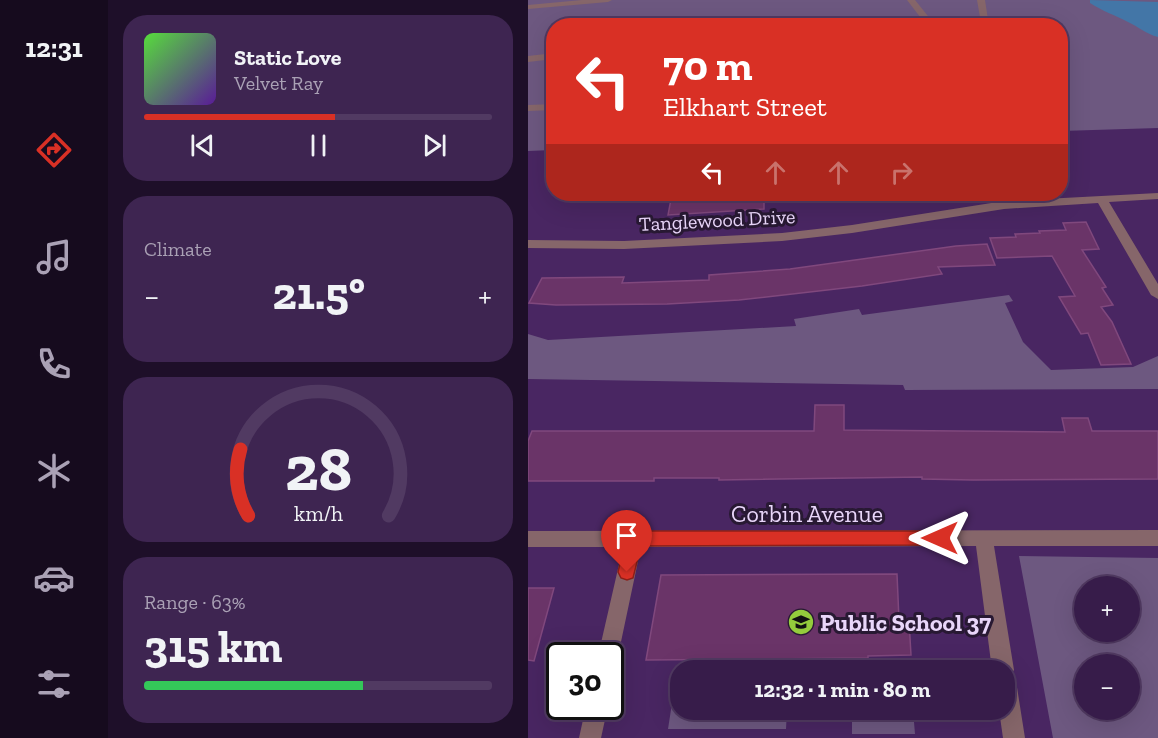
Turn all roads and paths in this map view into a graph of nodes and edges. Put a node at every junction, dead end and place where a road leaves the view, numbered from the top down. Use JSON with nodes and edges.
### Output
{"nodes":[{"id":1,"x":608,"y":0,"type":"edge"},
{"id":2,"x":911,"y":0,"type":"edge"},
{"id":3,"x":981,"y":0,"type":"edge"},
{"id":4,"x":528,"y":7,"type":"edge"},
{"id":5,"x":926,"y":18,"type":"edge"},
{"id":6,"x":983,"y":18,"type":"edge"},
{"id":7,"x":546,"y":57,"type":"edge"},
{"id":8,"x":528,"y":59,"type":"edge"},
{"id":9,"x":546,"y":107,"type":"edge"},
{"id":10,"x":528,"y":108,"type":"edge"},
{"id":11,"x":1158,"y":196,"type":"edge"},
{"id":12,"x":1101,"y":198,"type":"junction"},
{"id":13,"x":1068,"y":200,"type":"edge"},
{"id":14,"x":1059,"y":201,"type":"edge"},
{"id":15,"x":528,"y":244,"type":"edge"},
{"id":16,"x":1158,"y":295,"type":"edge"},
{"id":17,"x":634,"y":538,"type":"junction"},
{"id":18,"x":984,"y":538,"type":"junction"},
{"id":19,"x":1158,"y":538,"type":"edge"},
{"id":20,"x":528,"y":539,"type":"edge"},
{"id":21,"x":611,"y":642,"type":"edge"},
{"id":22,"x":1002,"y":660,"type":"edge"},
{"id":23,"x":594,"y":720,"type":"edge"},
{"id":24,"x":1011,"y":720,"type":"edge"},
{"id":25,"x":590,"y":738,"type":"edge"},
{"id":26,"x":1014,"y":738,"type":"edge"}],
"edges":[{"from":1,"to":4,"type":"street"},
{"from":2,"to":5,"type":"street"},
{"from":3,"to":6,"type":"street"},
{"from":7,"to":8,"type":"street"},
{"from":9,"to":10,"type":"street"},
{"from":11,"to":12,"type":"street","name":"Tanglewood Drive"},
{"from":12,"to":13,"type":"street","name":"Tanglewood Drive"},
{"from":12,"to":16,"type":"street"},
{"from":14,"to":15,"type":"street","name":"Tanglewood Drive"},
{"from":17,"to":18,"type":"street","name":"Corbin Avenue"},
{"from":17,"to":20,"type":"street","name":"Corbin Avenue"},
{"from":17,"to":21,"type":"street"},
{"from":18,"to":19,"type":"street","name":"Corbin Avenue"},
{"from":18,"to":22,"type":"street"},
{"from":23,"to":25,"type":"street"},
{"from":24,"to":26,"type":"street"}]}
